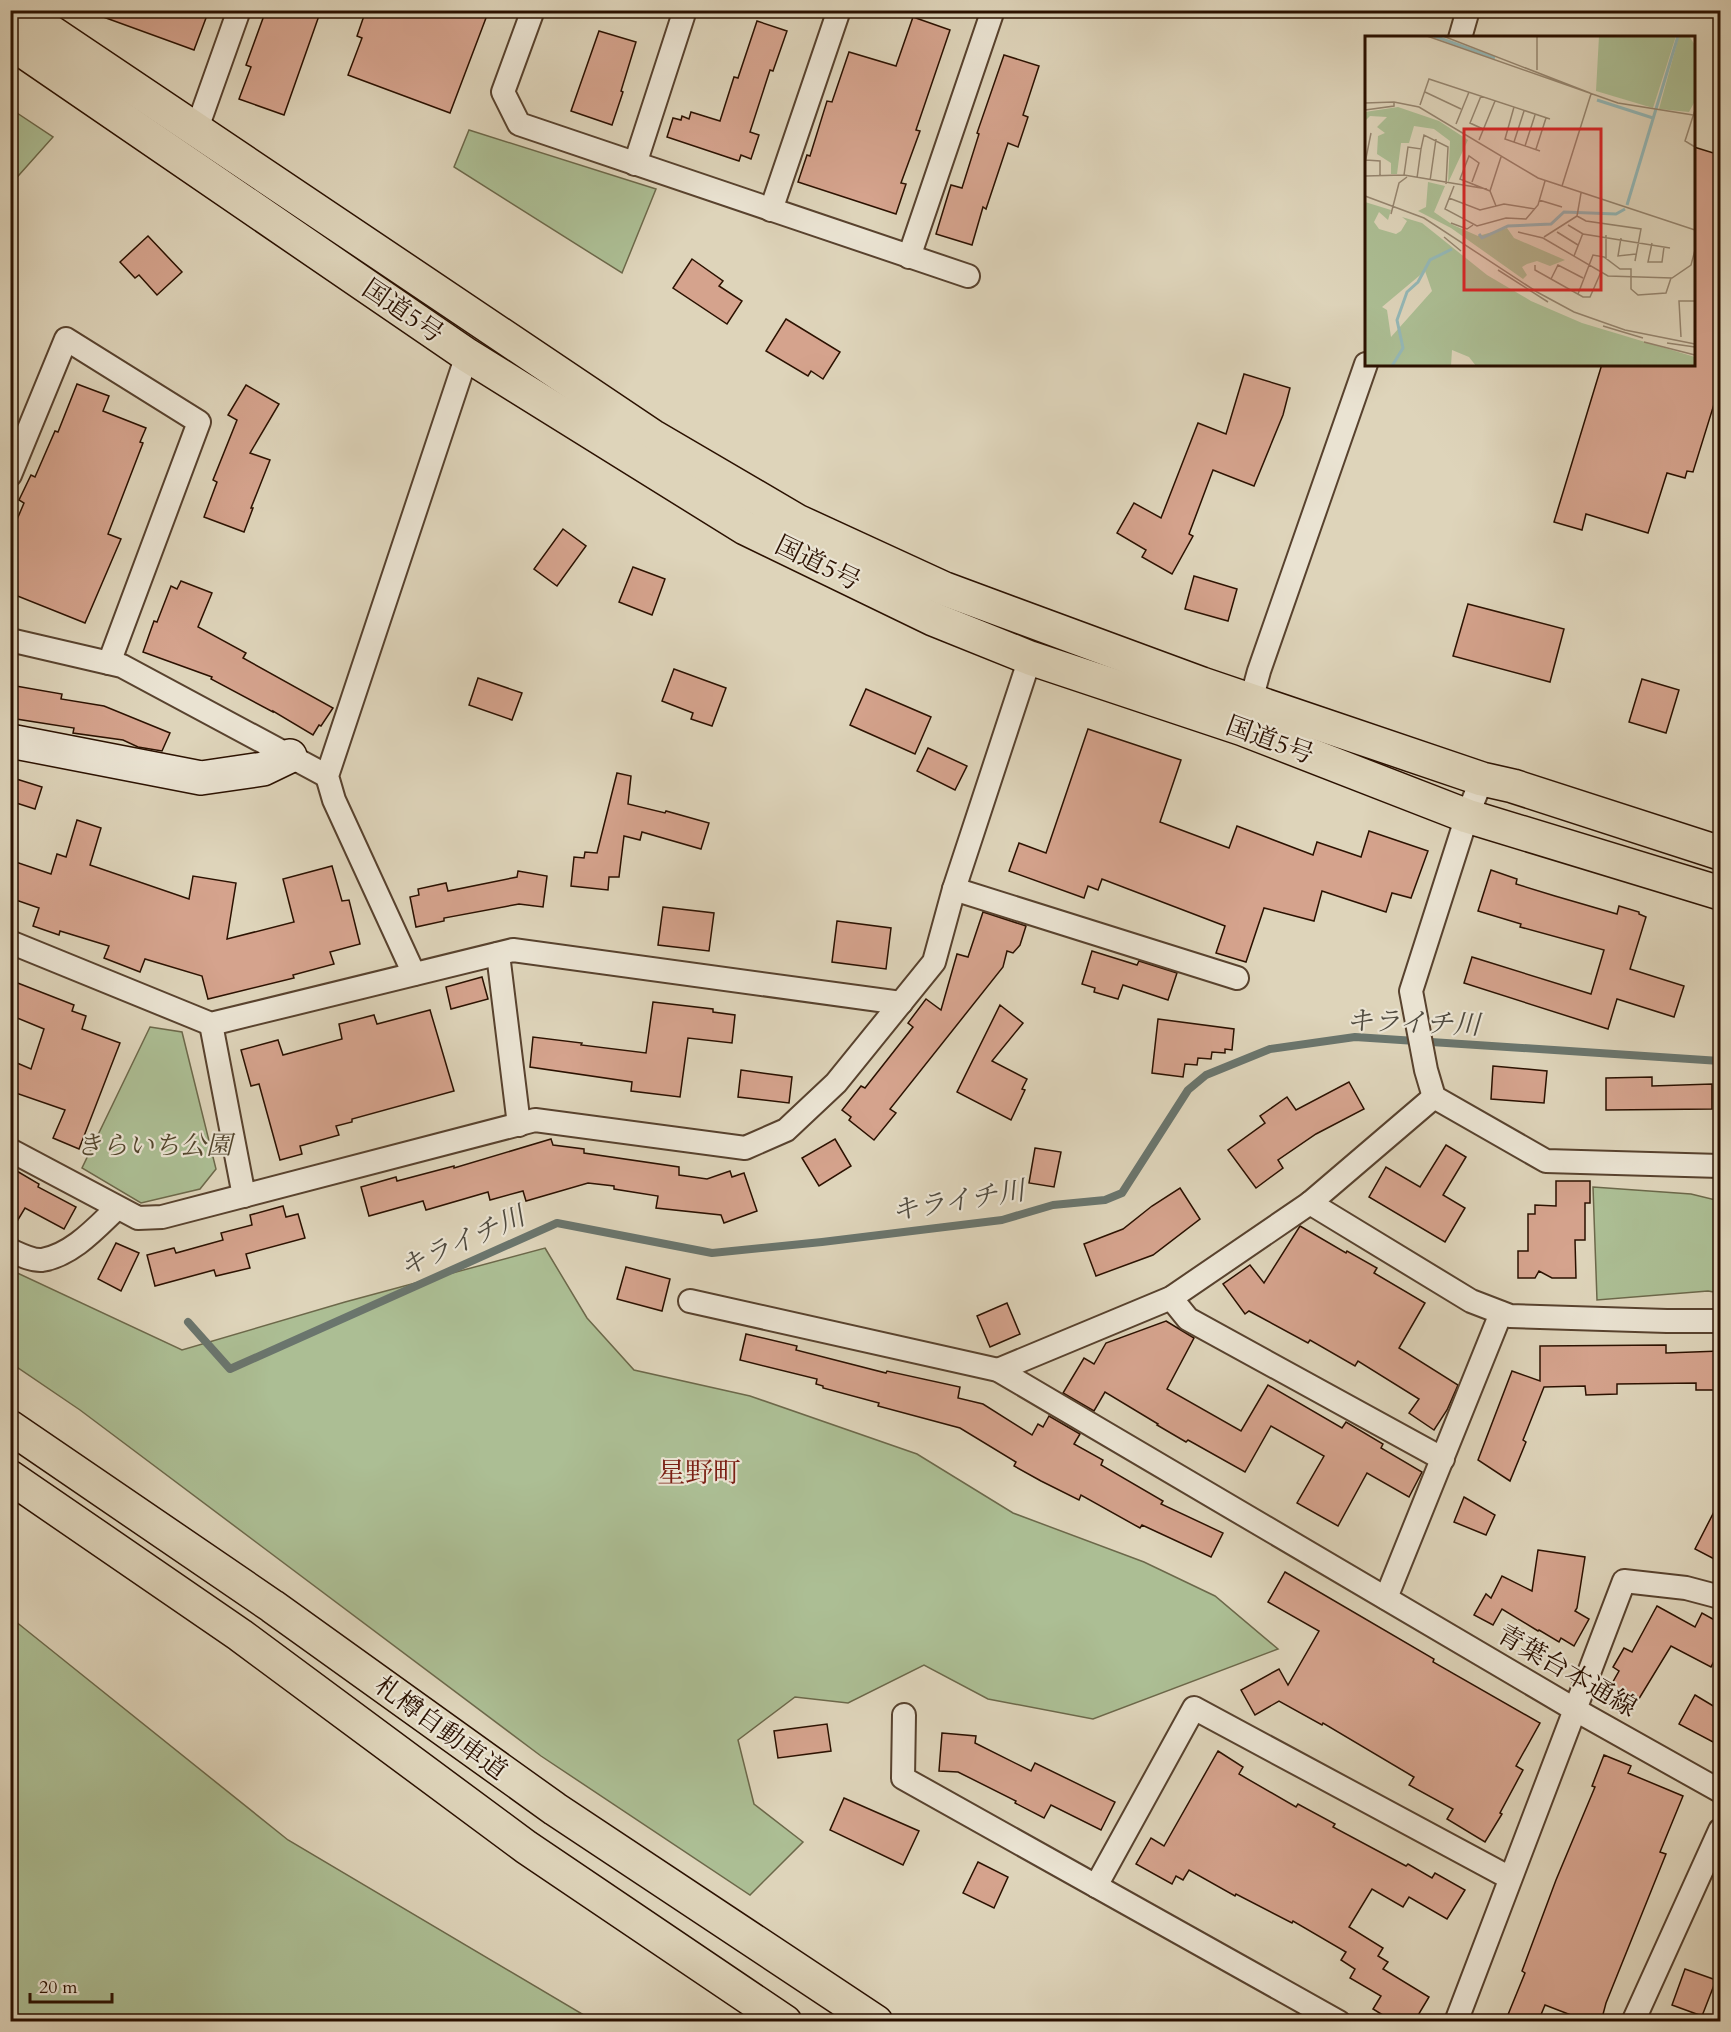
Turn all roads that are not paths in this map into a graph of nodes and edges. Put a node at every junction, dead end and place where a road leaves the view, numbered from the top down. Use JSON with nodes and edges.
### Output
{"nodes":[{"id":1,"x":18,"y":10,"type":"edge"},
{"id":2,"x":239,"y":10,"type":"edge"},
{"id":3,"x":533,"y":10,"type":"edge"},
{"id":4,"x":685,"y":10,"type":"edge"},
{"id":5,"x":839,"y":10,"type":"edge"},
{"id":6,"x":993,"y":10,"type":"edge"},
{"id":7,"x":1468,"y":10,"type":"edge"},
{"id":8,"x":1461,"y":36,"type":"edge"},
{"id":9,"x":10,"y":42,"type":"edge"},
{"id":10,"x":196,"y":131,"type":"junction"},
{"id":11,"x":635,"y":164,"type":"junction"},
{"id":12,"x":771,"y":210,"type":"junction"},
{"id":13,"x":909,"y":257,"type":"junction"},
{"id":14,"x":968,"y":276,"type":"dead end"},
{"id":15,"x":468,"y":355,"type":"junction"},
{"id":16,"x":1365,"y":366,"type":"edge"},
{"id":17,"x":10,"y":475,"type":"edge"},
{"id":18,"x":10,"y":640,"type":"edge"},
{"id":19,"x":1030,"y":658,"type":"junction"},
{"id":20,"x":109,"y":663,"type":"junction"},
{"id":21,"x":1247,"y":714,"type":"junction"},
{"id":22,"x":10,"y":741,"type":"edge"},
{"id":23,"x":290,"y":756,"type":"junction"},
{"id":24,"x":327,"y":776,"type":"junction"},
{"id":25,"x":1482,"y":779,"type":"junction"},
{"id":26,"x":1467,"y":816,"type":"junction"},
{"id":27,"x":1720,"y":853,"type":"edge"},
{"id":28,"x":954,"y":889,"type":"junction"},
{"id":29,"x":1720,"y":893,"type":"edge"},
{"id":30,"x":10,"y":942,"type":"edge"},
{"id":31,"x":498,"y":954,"type":"junction"},
{"id":32,"x":414,"y":974,"type":"junction"},
{"id":33,"x":1236,"y":978,"type":"dead end"},
{"id":34,"x":901,"y":1003,"type":"junction"},
{"id":35,"x":211,"y":1024,"type":"junction"},
{"id":36,"x":1434,"y":1097,"type":"junction"},
{"id":37,"x":519,"y":1125,"type":"junction"},
{"id":38,"x":10,"y":1150,"type":"edge"},
{"id":39,"x":1720,"y":1166,"type":"edge"},
{"id":40,"x":244,"y":1196,"type":"junction"},
{"id":41,"x":1310,"y":1203,"type":"junction"},
{"id":42,"x":117,"y":1208,"type":"junction"},
{"id":43,"x":10,"y":1250,"type":"edge"},
{"id":44,"x":1171,"y":1298,"type":"junction"},
{"id":45,"x":690,"y":1301,"type":"dead end"},
{"id":46,"x":1501,"y":1313,"type":"junction"},
{"id":47,"x":1720,"y":1321,"type":"edge"},
{"id":48,"x":998,"y":1370,"type":"junction"},
{"id":49,"x":10,"y":1427,"type":"edge"},
{"id":50,"x":1443,"y":1459,"type":"junction"},
{"id":51,"x":10,"y":1477,"type":"edge"},
{"id":52,"x":1720,"y":1597,"type":"edge"},
{"id":53,"x":1386,"y":1598,"type":"junction"},
{"id":54,"x":1574,"y":1709,"type":"junction"},
{"id":55,"x":904,"y":1715,"type":"dead end"},
{"id":56,"x":1720,"y":1791,"type":"edge"},
{"id":57,"x":1720,"y":1830,"type":"edge"},
{"id":58,"x":1510,"y":1878,"type":"junction"},
{"id":59,"x":1096,"y":1886,"type":"junction"},
{"id":60,"x":785,"y":2022,"type":"edge"},
{"id":61,"x":876,"y":2022,"type":"edge"},
{"id":62,"x":1339,"y":2022,"type":"edge"},
{"id":63,"x":1456,"y":2022,"type":"edge"},
{"id":64,"x":1633,"y":2022,"type":"edge"}],
"edges":[{"from":1,"to":10,"type":"highway","name":"国道5号"},
{"from":2,"to":10,"type":"street"},
{"from":3,"to":11,"type":"street"},
{"from":4,"to":11,"type":"street"},
{"from":5,"to":12,"type":"street"},
{"from":6,"to":13,"type":"street"},
{"from":7,"to":8,"type":"street"},
{"from":9,"to":15,"type":"highway","name":"国道5号"},
{"from":10,"to":21,"type":"highway","name":"国道5号"},
{"from":11,"to":12,"type":"street"},
{"from":12,"to":13,"type":"street"},
{"from":13,"to":14,"type":"street"},
{"from":15,"to":19,"type":"highway","name":"国道5号"},
{"from":15,"to":24,"type":"street"},
{"from":16,"to":21,"type":"street"},
{"from":17,"to":20,"type":"street"},
{"from":18,"to":20,"type":"street"},
{"from":19,"to":21,"type":"highway","name":"国道5号"},
{"from":19,"to":28,"type":"street"},
{"from":20,"to":23,"type":"street"},
{"from":21,"to":25,"type":"highway","name":"国道5号"},
{"from":21,"to":26,"type":"highway","name":"国道5号"},
{"from":22,"to":23,"type":"street"},
{"from":23,"to":24,"type":"street"},
{"from":24,"to":32,"type":"street"},
{"from":25,"to":26,"type":"street"},
{"from":25,"to":27,"type":"highway","name":"国道5号"},
{"from":26,"to":29,"type":"highway","name":"国道5号"},
{"from":26,"to":36,"type":"street"},
{"from":28,"to":33,"type":"street"},
{"from":28,"to":34,"type":"street"},
{"from":30,"to":35,"type":"street"},
{"from":31,"to":32,"type":"street"},
{"from":31,"to":34,"type":"street"},
{"from":31,"to":37,"type":"street"},
{"from":32,"to":35,"type":"street"},
{"from":34,"to":37,"type":"street"},
{"from":35,"to":40,"type":"street"},
{"from":36,"to":39,"type":"street"},
{"from":36,"to":41,"type":"street"},
{"from":37,"to":40,"type":"street"},
{"from":38,"to":42,"type":"street"},
{"from":40,"to":42,"type":"street"},
{"from":41,"to":44,"type":"street"},
{"from":41,"to":46,"type":"street"},
{"from":42,"to":43,"type":"street"},
{"from":44,"to":48,"type":"street"},
{"from":44,"to":50,"type":"street"},
{"from":45,"to":48,"type":"street","name":"青葉台本通線"},
{"from":46,"to":47,"type":"street"},
{"from":46,"to":50,"type":"street"},
{"from":48,"to":53,"type":"street","name":"青葉台本通線"},
{"from":49,"to":61,"type":"highway","name":"札樽自動車道"},
{"from":50,"to":53,"type":"street"},
{"from":51,"to":60,"type":"highway","name":"札樽自動車道"},
{"from":52,"to":54,"type":"street"},
{"from":53,"to":54,"type":"street","name":"青葉台本通線"},
{"from":54,"to":56,"type":"street","name":"青葉台本通線"},
{"from":54,"to":58,"type":"street"},
{"from":55,"to":59,"type":"street"},
{"from":57,"to":64,"type":"street"},
{"from":58,"to":59,"type":"street"},
{"from":58,"to":63,"type":"street"},
{"from":59,"to":62,"type":"street"}]}
